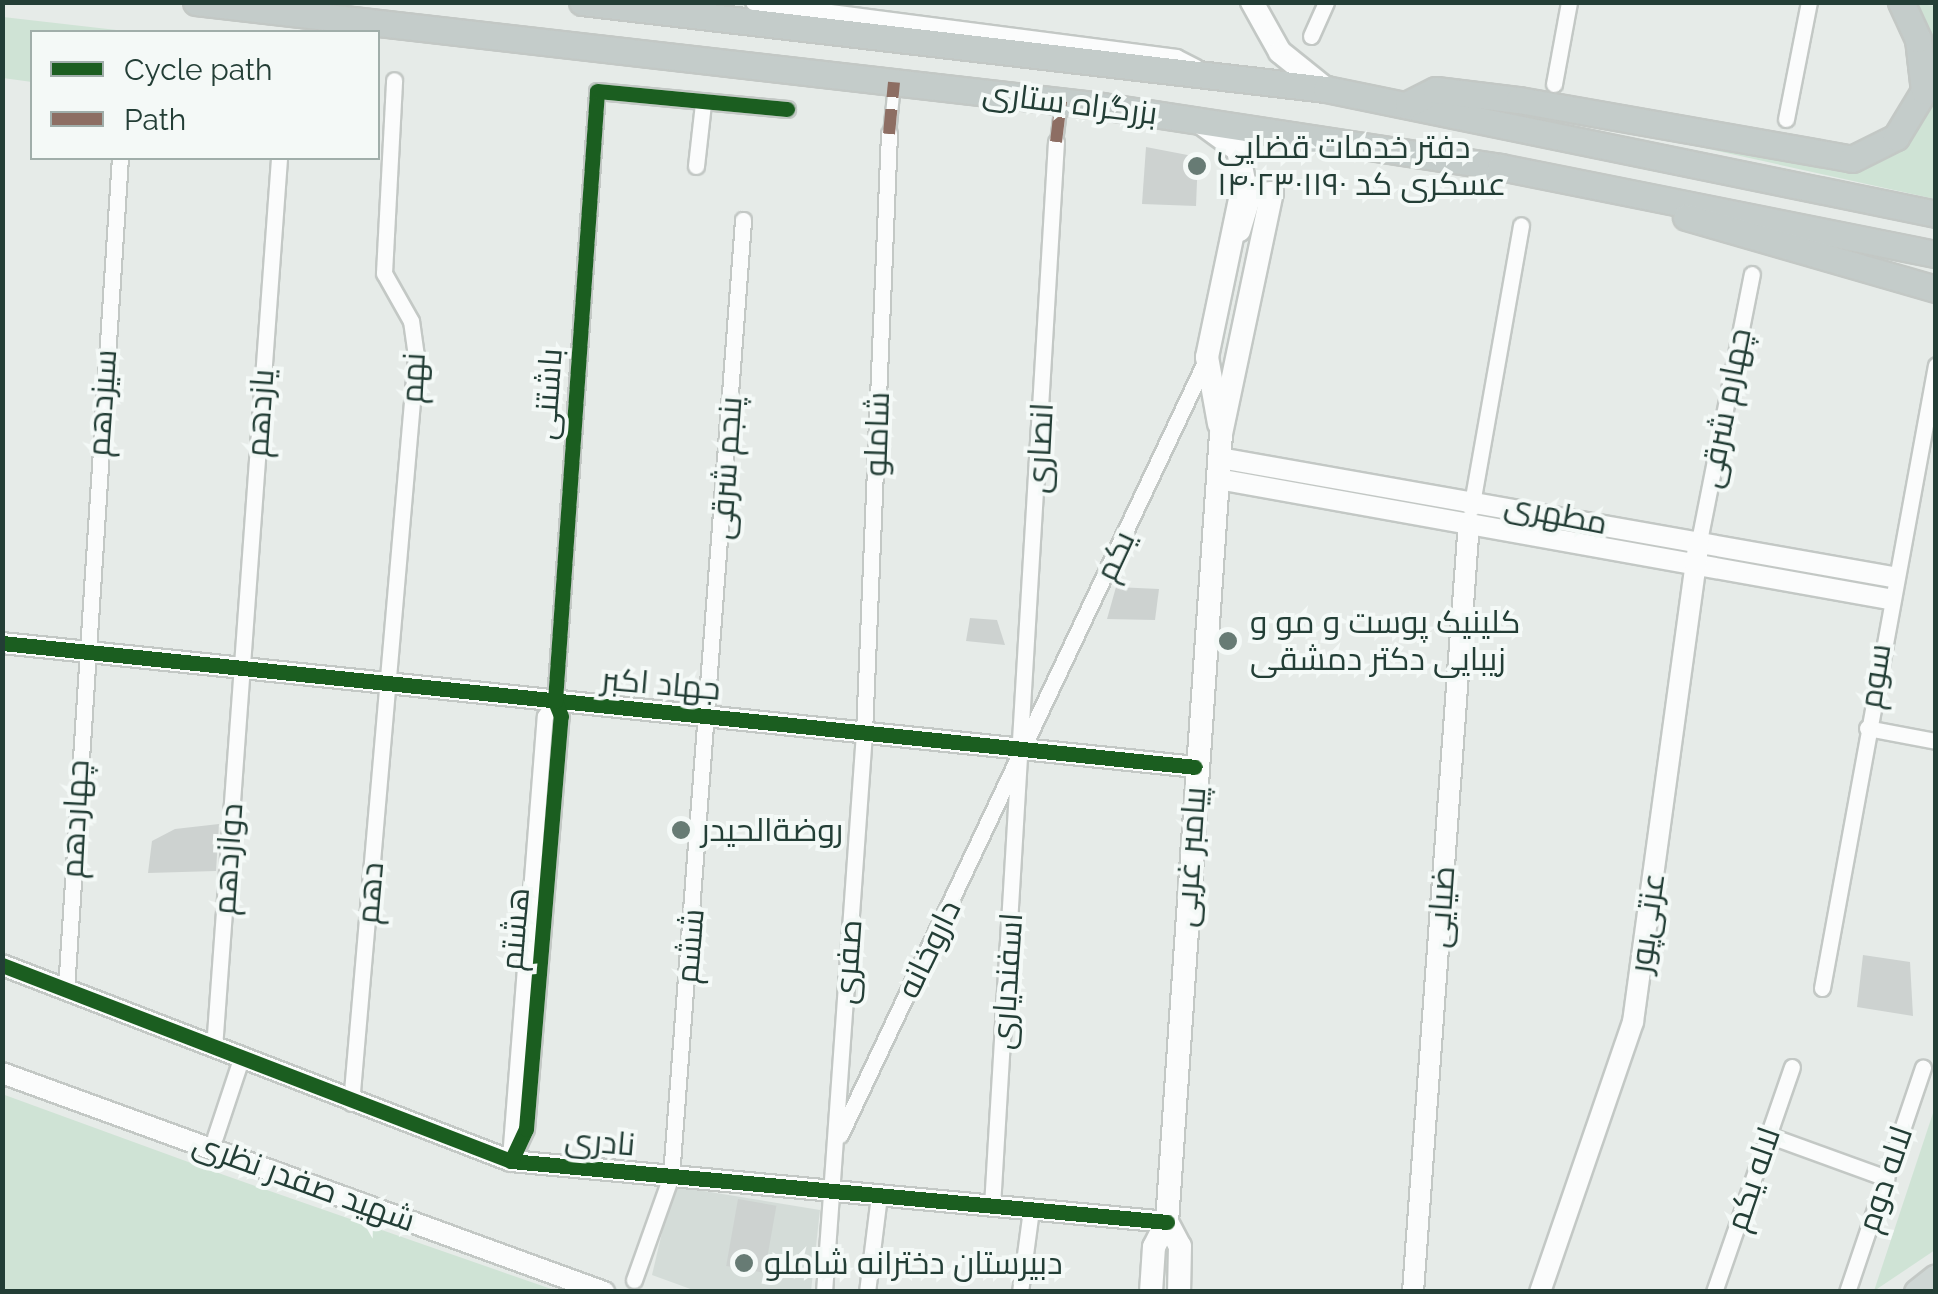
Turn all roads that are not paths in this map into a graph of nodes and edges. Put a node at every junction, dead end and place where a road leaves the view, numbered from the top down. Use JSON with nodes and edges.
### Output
{"nodes":[{"id":1,"x":196,"y":2,"type":"edge"},
{"id":2,"x":582,"y":2,"type":"edge"},
{"id":3,"x":752,"y":2,"type":"edge"},
{"id":4,"x":1252,"y":2,"type":"edge"},
{"id":5,"x":1326,"y":2,"type":"edge"},
{"id":6,"x":1569,"y":2,"type":"edge"},
{"id":7,"x":1809,"y":2,"type":"edge"},
{"id":8,"x":1901,"y":2,"type":"edge"},
{"id":9,"x":827,"y":7,"type":"edge"},
{"id":10,"x":1312,"y":36,"type":"dead end"},
{"id":11,"x":1213,"y":75,"type":"junction"},
{"id":12,"x":394,"y":80,"type":"dead end"},
{"id":13,"x":894,"y":82,"type":"junction"},
{"id":14,"x":1554,"y":84,"type":"dead end"},
{"id":15,"x":1326,"y":89,"type":"junction"},
{"id":16,"x":1061,"y":101,"type":"junction"},
{"id":17,"x":703,"y":104,"type":"junction"},
{"id":18,"x":1408,"y":104,"type":"junction"},
{"id":19,"x":787,"y":109,"type":"dead end"},
{"id":20,"x":1786,"y":118,"type":"dead end"},
{"id":21,"x":1197,"y":120,"type":"junction"},
{"id":22,"x":890,"y":134,"type":"joint"},
{"id":23,"x":1056,"y":142,"type":"joint"},
{"id":24,"x":120,"y":160,"type":"edge"},
{"id":25,"x":278,"y":160,"type":"edge"},
{"id":26,"x":696,"y":166,"type":"dead end"},
{"id":27,"x":1610,"y":191,"type":"junction"},
{"id":28,"x":1936,"y":214,"type":"edge"},
{"id":29,"x":743,"y":220,"type":"dead end"},
{"id":30,"x":1520,"y":225,"type":"dead end"},
{"id":31,"x":1239,"y":230,"type":"junction"},
{"id":32,"x":1936,"y":254,"type":"edge"},
{"id":33,"x":1752,"y":274,"type":"dead end"},
{"id":34,"x":1936,"y":288,"type":"edge"},
{"id":35,"x":1207,"y":357,"type":"junction"},
{"id":36,"x":1936,"y":365,"type":"edge"},
{"id":37,"x":1221,"y":434,"type":"junction"},
{"id":38,"x":1219,"y":468,"type":"junction"},
{"id":39,"x":1473,"y":498,"type":"junction"},
{"id":40,"x":1469,"y":522,"type":"junction"},
{"id":41,"x":1698,"y":541,"type":"junction"},
{"id":42,"x":1693,"y":566,"type":"junction"},
{"id":43,"x":1892,"y":576,"type":"junction"},
{"id":44,"x":1888,"y":598,"type":"junction"},
{"id":45,"x":2,"y":643,"type":"edge"},
{"id":46,"x":84,"y":649,"type":"junction"},
{"id":47,"x":242,"y":669,"type":"junction"},
{"id":48,"x":389,"y":683,"type":"junction"},
{"id":49,"x":554,"y":701,"type":"junction"},
{"id":50,"x":710,"y":716,"type":"junction"},
{"id":51,"x":1867,"y":728,"type":"junction"},
{"id":52,"x":864,"y":733,"type":"junction"},
{"id":53,"x":1936,"y":740,"type":"edge"},
{"id":54,"x":1023,"y":755,"type":"junction"},
{"id":55,"x":1196,"y":767,"type":"junction"},
{"id":56,"x":2,"y":965,"type":"edge"},
{"id":57,"x":1822,"y":988,"type":"dead end"},
{"id":58,"x":66,"y":990,"type":"junction"},
{"id":59,"x":214,"y":1048,"type":"junction"},
{"id":60,"x":241,"y":1059,"type":"junction"},
{"id":61,"x":1792,"y":1067,"type":"dead end"},
{"id":62,"x":1923,"y":1067,"type":"dead end"},
{"id":63,"x":2,"y":1074,"type":"edge"},
{"id":64,"x":351,"y":1102,"type":"junction"},
{"id":65,"x":1768,"y":1135,"type":"junction"},
{"id":66,"x":215,"y":1137,"type":"dead end"},
{"id":67,"x":836,"y":1143,"type":"junction"},
{"id":68,"x":511,"y":1161,"type":"junction"},
{"id":69,"x":671,"y":1176,"type":"junction"},
{"id":70,"x":1886,"y":1178,"type":"junction"},
{"id":71,"x":832,"y":1191,"type":"junction"},
{"id":72,"x":878,"y":1196,"type":"junction"},
{"id":73,"x":992,"y":1206,"type":"junction"},
{"id":74,"x":1031,"y":1210,"type":"junction"},
{"id":75,"x":1167,"y":1222,"type":"junction"},
{"id":76,"x":1936,"y":1277,"type":"edge"},
{"id":77,"x":634,"y":1280,"type":"dead end"},
{"id":78,"x":604,"y":1292,"type":"edge"},
{"id":79,"x":824,"y":1292,"type":"edge"},
{"id":80,"x":867,"y":1292,"type":"edge"},
{"id":81,"x":1020,"y":1292,"type":"edge"},
{"id":82,"x":1151,"y":1292,"type":"edge"},
{"id":83,"x":1179,"y":1292,"type":"edge"},
{"id":84,"x":1412,"y":1292,"type":"edge"},
{"id":85,"x":1540,"y":1292,"type":"edge"},
{"id":86,"x":1714,"y":1292,"type":"edge"},
{"id":87,"x":1848,"y":1292,"type":"edge"},
{"id":88,"x":1917,"y":1292,"type":"edge"}],
"edges":[{"from":1,"to":13,"type":"highway","name":"بزرگراه ستاری"},
{"from":2,"to":11,"type":"highway","name":"بزرگراه ستاری"},
{"from":3,"to":9,"type":"street"},
{"from":4,"to":15,"type":"main road"},
{"from":5,"to":10,"type":"street"},
{"from":6,"to":14,"type":"street"},
{"from":7,"to":20,"type":"street"},
{"from":8,"to":18,"type":"highway"},
{"from":9,"to":11,"type":"street"},
{"from":11,"to":15,"type":"highway","name":"بزرگراه ستاری"},
{"from":12,"to":48,"type":"street","name":"نهم"},
{"from":13,"to":16,"type":"highway","name":"بزرگراه ستاری"},
{"from":13,"to":22,"type":"street"},
{"from":15,"to":18,"type":"highway","name":"بزرگراه ستاری"},
{"from":16,"to":21,"type":"highway","name":"بزرگراه ستاری"},
{"from":16,"to":23,"type":"street"},
{"from":17,"to":19,"type":"street"},
{"from":17,"to":26,"type":"street"},
{"from":17,"to":49,"type":"street","name":"باشتنی"},
{"from":18,"to":28,"type":"highway","name":"بزرگراه ستاری"},
{"from":21,"to":27,"type":"highway","name":"بزرگراه ستاری"},
{"from":21,"to":31,"type":"main road","name":"پیامبر غربی"},
{"from":22,"to":52,"type":"street","name":"شاملو"},
{"from":23,"to":54,"type":"street","name":"انصاری"},
{"from":24,"to":46,"type":"street","name":"سیزدهم"},
{"from":25,"to":47,"type":"street","name":"یازدهم"},
{"from":27,"to":32,"type":"highway","name":"بزرگراه ستاری"},
{"from":27,"to":34,"type":"highway"},
{"from":29,"to":50,"type":"street","name":"پنجم شرقی"},
{"from":30,"to":39,"type":"street"},
{"from":31,"to":35,"type":"main road","name":"پیامبر غربی"},
{"from":31,"to":37,"type":"main road","name":"پیامبر غربی"},
{"from":33,"to":41,"type":"street","name":"چهارم شرقی"},
{"from":35,"to":37,"type":"main road","name":"پیامبر غربی"},
{"from":35,"to":54,"type":"street","name":"یکم"},
{"from":36,"to":43,"type":"street","name":"سوم"},
{"from":37,"to":38,"type":"main road","name":"پیامبر غربی"},
{"from":38,"to":39,"type":"street","name":"مطهری"},
{"from":38,"to":40,"type":"street","name":"مطهری"},
{"from":38,"to":55,"type":"main road","name":"پیامبر غربی"},
{"from":39,"to":40,"type":"street"},
{"from":39,"to":41,"type":"street","name":"مطهری"},
{"from":40,"to":42,"type":"street","name":"مطهری"},
{"from":40,"to":84,"type":"street","name":"ضیایی"},
{"from":41,"to":42,"type":"street","name":"عزتی‌پور"},
{"from":41,"to":43,"type":"street","name":"مطهری"},
{"from":42,"to":44,"type":"street","name":"مطهری"},
{"from":42,"to":85,"type":"street","name":"عزتی‌پور"},
{"from":43,"to":44,"type":"street","name":"سوم"},
{"from":44,"to":51,"type":"street","name":"سوم"},
{"from":45,"to":46,"type":"street","name":"جهاد اکبر"},
{"from":46,"to":47,"type":"street","name":"جهاد اکبر"},
{"from":46,"to":58,"type":"street","name":"چهاردهم"},
{"from":47,"to":48,"type":"street","name":"جهاد اکبر"},
{"from":47,"to":59,"type":"street","name":"دوازدهم"},
{"from":48,"to":49,"type":"street","name":"جهاد اکبر"},
{"from":48,"to":64,"type":"street","name":"دهم"},
{"from":49,"to":50,"type":"street","name":"جهاد اکبر"},
{"from":49,"to":68,"type":"street","name":"هشتم"},
{"from":50,"to":52,"type":"street","name":"جهاد اکبر"},
{"from":50,"to":69,"type":"street","name":"ششم"},
{"from":51,"to":53,"type":"street"},
{"from":51,"to":57,"type":"street","name":"سوم"},
{"from":52,"to":54,"type":"street","name":"جهاد اکبر"},
{"from":52,"to":67,"type":"street","name":"صفری"},
{"from":54,"to":55,"type":"street","name":"جهاد اکبر"},
{"from":54,"to":67,"type":"street","name":"داروخانه"},
{"from":54,"to":73,"type":"street","name":"اسفندیاری"},
{"from":55,"to":75,"type":"main road","name":"پیامبر غربی"},
{"from":56,"to":58,"type":"street","name":"نادری"},
{"from":58,"to":59,"type":"street","name":"نادری"},
{"from":59,"to":60,"type":"street","name":"نادری"},
{"from":60,"to":64,"type":"street","name":"نادری"},
{"from":60,"to":66,"type":"street"},
{"from":61,"to":65,"type":"street","name":"لاله یکم"},
{"from":62,"to":70,"type":"street","name":"لاله دوم"},
{"from":63,"to":78,"type":"street","name":"شهید صفدر نظری"},
{"from":64,"to":68,"type":"street","name":"نادری"},
{"from":65,"to":70,"type":"street"},
{"from":65,"to":86,"type":"street","name":"لاله یکم"},
{"from":67,"to":71,"type":"street","name":"صفری"},
{"from":68,"to":69,"type":"street","name":"نادری"},
{"from":69,"to":71,"type":"street","name":"نادری"},
{"from":69,"to":77,"type":"street","name":"ششم"},
{"from":70,"to":87,"type":"street","name":"لاله دوم"},
{"from":71,"to":72,"type":"street","name":"نادری"},
{"from":71,"to":79,"type":"street","name":"صفری"},
{"from":72,"to":73,"type":"street","name":"نادری"},
{"from":72,"to":80,"type":"street"},
{"from":73,"to":74,"type":"street","name":"نادری"},
{"from":74,"to":75,"type":"street","name":"نادری"},
{"from":74,"to":81,"type":"street"},
{"from":75,"to":82,"type":"main road","name":"پیامبر غربی"},
{"from":75,"to":83,"type":"main road","name":"پیامبر غربی"},
{"from":76,"to":88,"type":"main road"}]}
